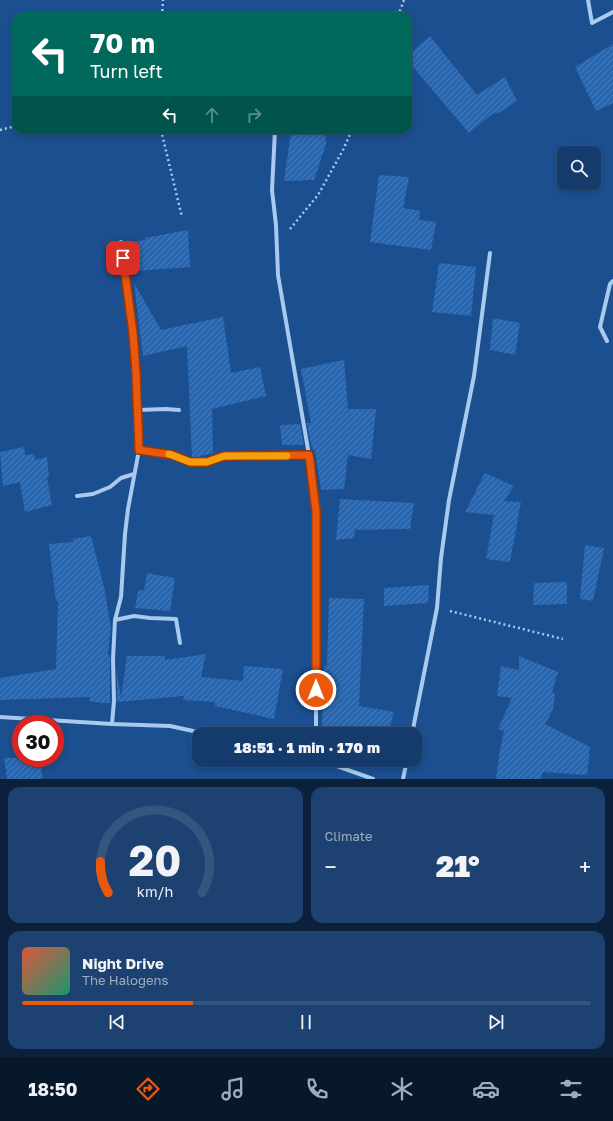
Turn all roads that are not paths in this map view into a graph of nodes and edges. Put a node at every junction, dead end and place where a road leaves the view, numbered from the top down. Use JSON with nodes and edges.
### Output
{"nodes":[{"id":1,"x":588,"y":0,"type":"edge"},
{"id":2,"x":613,"y":12,"type":"edge"},
{"id":3,"x":275,"y":134,"type":"edge"},
{"id":4,"x":121,"y":242,"type":"dead end"},
{"id":5,"x":490,"y":253,"type":"dead end"},
{"id":6,"x":613,"y":282,"type":"edge"},
{"id":7,"x":607,"y":341,"type":"dead end"},
{"id":8,"x":137,"y":410,"type":"junction"},
{"id":9,"x":179,"y":410,"type":"dead end"},
{"id":10,"x":139,"y":450,"type":"junction"},
{"id":11,"x":309,"y":455,"type":"junction"},
{"id":12,"x":134,"y":474,"type":"junction"},
{"id":13,"x":77,"y":496,"type":"dead end"},
{"id":14,"x":115,"y":620,"type":"junction"},
{"id":15,"x":180,"y":643,"type":"dead end"},
{"id":16,"x":0,"y":716,"type":"edge"},
{"id":17,"x":112,"y":724,"type":"junction"},
{"id":18,"x":316,"y":727,"type":"edge"},
{"id":19,"x":413,"y":727,"type":"edge"},
{"id":20,"x":192,"y":731,"type":"edge"},
{"id":21,"x":340,"y":767,"type":"edge"},
{"id":22,"x":406,"y":767,"type":"edge"},
{"id":23,"x":373,"y":779,"type":"edge"},
{"id":24,"x":403,"y":779,"type":"edge"}],
"edges":[{"from":1,"to":2,"type":"street"},
{"from":3,"to":11,"type":"street"},
{"from":4,"to":8,"type":"street"},
{"from":5,"to":19,"type":"street"},
{"from":6,"to":7,"type":"street"},
{"from":8,"to":9,"type":"street"},
{"from":8,"to":10,"type":"street"},
{"from":10,"to":11,"type":"street"},
{"from":10,"to":12,"type":"street"},
{"from":11,"to":18,"type":"street"},
{"from":12,"to":13,"type":"street"},
{"from":12,"to":14,"type":"street"},
{"from":14,"to":15,"type":"street"},
{"from":14,"to":17,"type":"street"},
{"from":16,"to":17,"type":"street"},
{"from":17,"to":20,"type":"street"},
{"from":21,"to":23,"type":"street"},
{"from":22,"to":24,"type":"street"}]}
